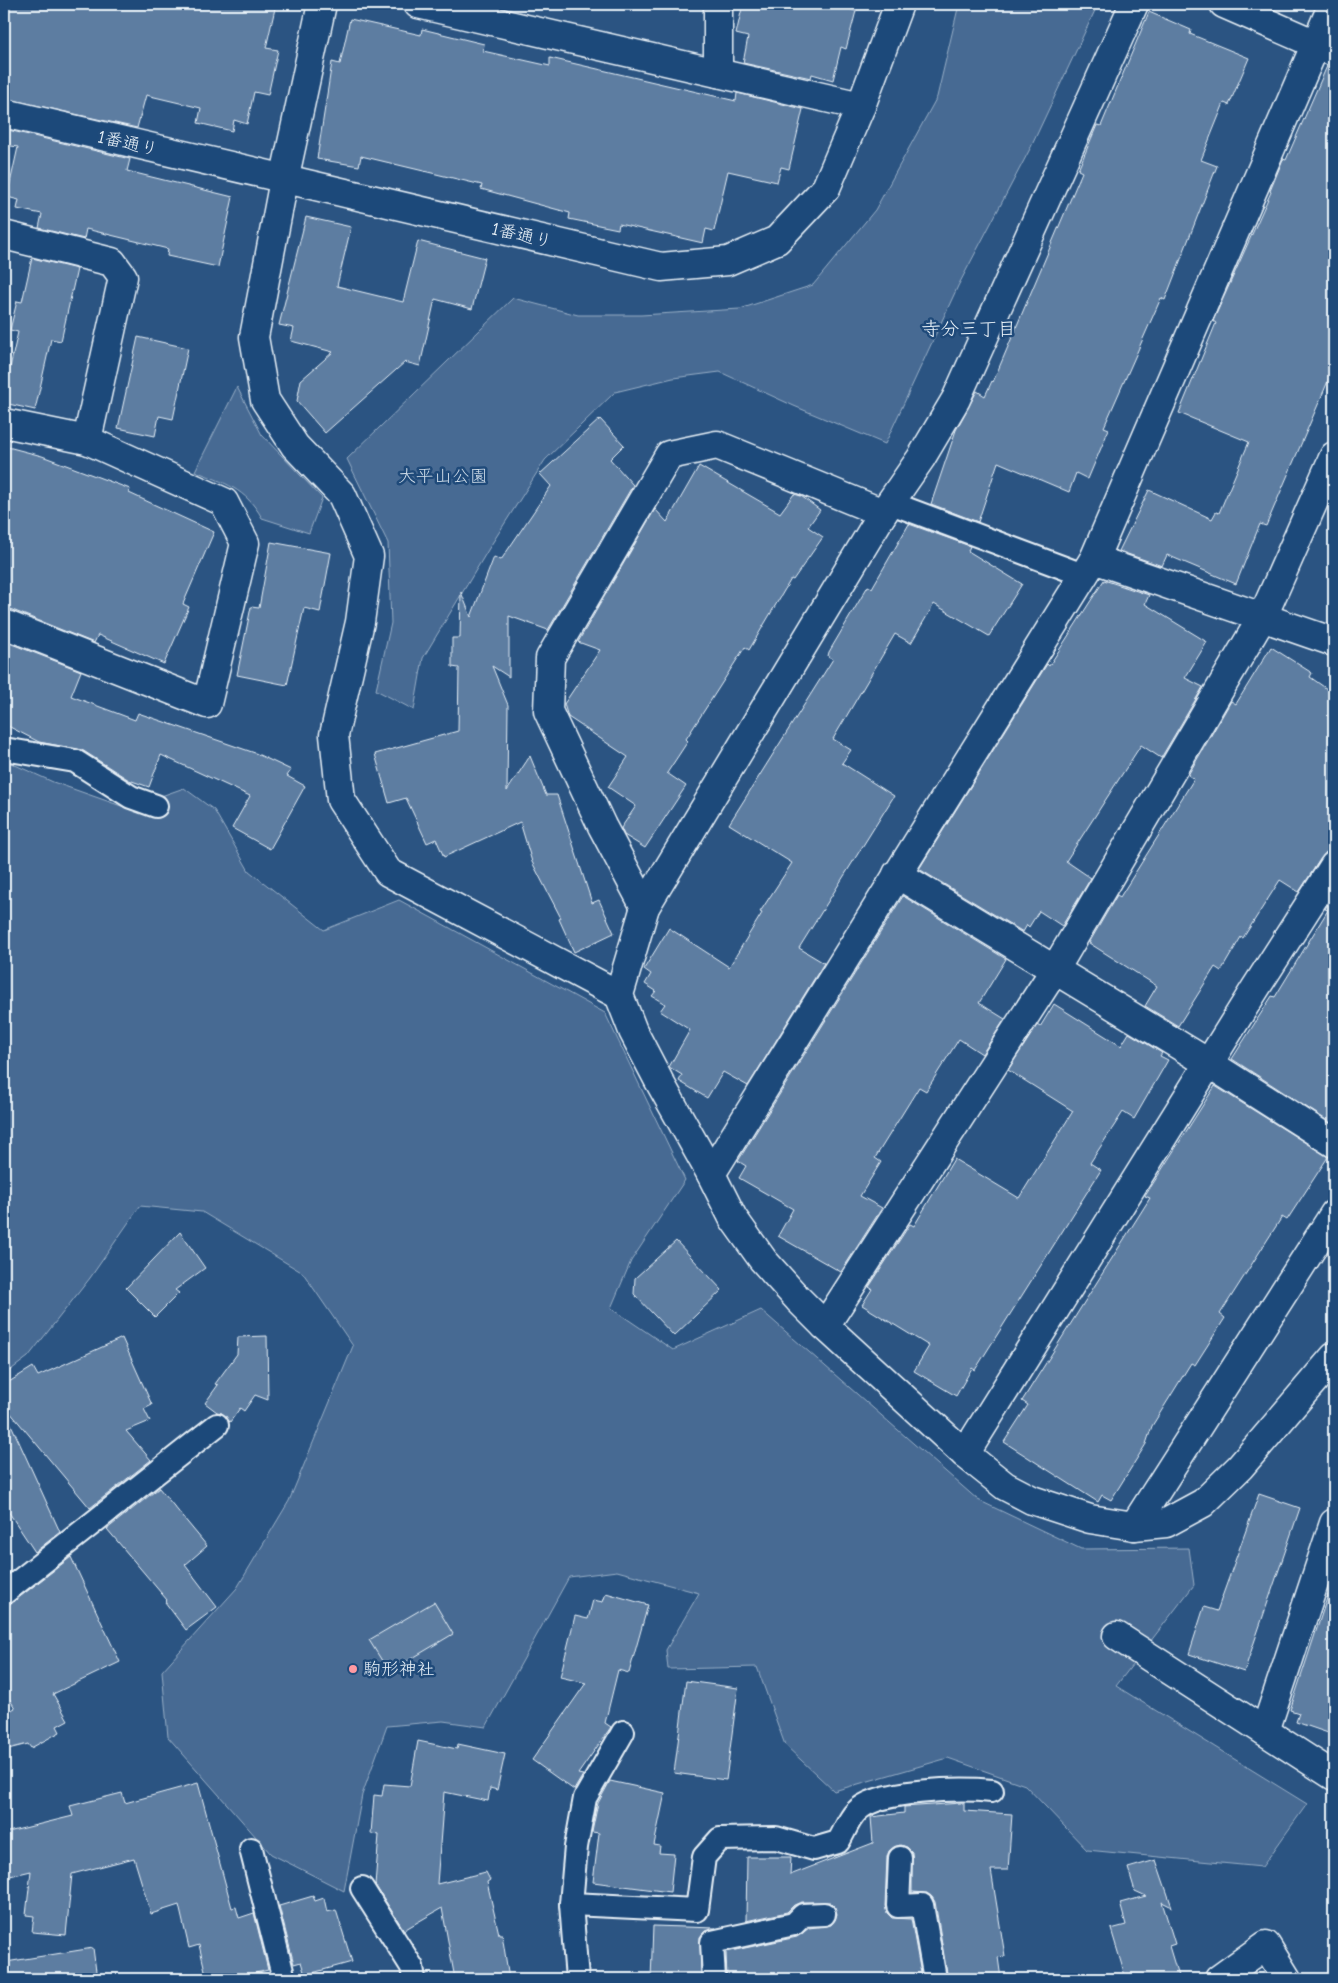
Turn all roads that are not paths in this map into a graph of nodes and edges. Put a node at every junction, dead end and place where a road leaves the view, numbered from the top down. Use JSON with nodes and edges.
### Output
{"nodes":[{"id":1,"x":322,"y":4,"type":"edge"},
{"id":2,"x":418,"y":4,"type":"edge"},
{"id":3,"x":718,"y":4,"type":"edge"},
{"id":4,"x":899,"y":4,"type":"edge"},
{"id":5,"x":1134,"y":4,"type":"edge"},
{"id":6,"x":1224,"y":4,"type":"edge"},
{"id":7,"x":1332,"y":4,"type":"edge"},
{"id":8,"x":524,"y":16,"type":"edge"},
{"id":9,"x":1325,"y":48,"type":"edge"},
{"id":10,"x":718,"y":73,"type":"junction"},
{"id":11,"x":861,"y":106,"type":"junction"},
{"id":12,"x":4,"y":113,"type":"edge"},
{"id":13,"x":284,"y":180,"type":"junction"},
{"id":14,"x":4,"y":235,"type":"edge"},
{"id":15,"x":4,"y":423,"type":"edge"},
{"id":16,"x":87,"y":440,"type":"junction"},
{"id":17,"x":1334,"y":456,"type":"edge"},
{"id":18,"x":887,"y":508,"type":"junction"},
{"id":19,"x":1089,"y":567,"type":"junction"},
{"id":20,"x":1263,"y":616,"type":"junction"},
{"id":21,"x":4,"y":624,"type":"edge"},
{"id":22,"x":1334,"y":642,"type":"edge"},
{"id":23,"x":4,"y":749,"type":"edge"},
{"id":24,"x":156,"y":806,"type":"dead end"},
{"id":25,"x":1334,"y":866,"type":"edge"},
{"id":26,"x":896,"y":874,"type":"junction"},
{"id":27,"x":646,"y":907,"type":"junction"},
{"id":28,"x":1054,"y":971,"type":"junction"},
{"id":29,"x":619,"y":995,"type":"junction"},
{"id":30,"x":1210,"y":1064,"type":"junction"},
{"id":31,"x":1334,"y":1143,"type":"edge"},
{"id":32,"x":711,"y":1174,"type":"junction"},
{"id":33,"x":1334,"y":1214,"type":"edge"},
{"id":34,"x":825,"y":1326,"type":"junction"},
{"id":35,"x":1334,"y":1357,"type":"edge"},
{"id":36,"x":217,"y":1426,"type":"dead end"},
{"id":37,"x":966,"y":1454,"type":"junction"},
{"id":38,"x":1334,"y":1522,"type":"edge"},
{"id":39,"x":1134,"y":1526,"type":"junction"},
{"id":40,"x":4,"y":1593,"type":"edge"},
{"id":41,"x":1117,"y":1636,"type":"dead end"},
{"id":42,"x":1265,"y":1731,"type":"junction"},
{"id":43,"x":623,"y":1732,"type":"dead end"},
{"id":44,"x":1334,"y":1776,"type":"edge"},
{"id":45,"x":992,"y":1791,"type":"dead end"},
{"id":46,"x":251,"y":1850,"type":"dead end"},
{"id":47,"x":900,"y":1858,"type":"dead end"},
{"id":48,"x":362,"y":1888,"type":"dead end"},
{"id":49,"x":571,"y":1904,"type":"junction"},
{"id":50,"x":824,"y":1914,"type":"dead end"},
{"id":51,"x":284,"y":1979,"type":"edge"},
{"id":52,"x":414,"y":1979,"type":"edge"},
{"id":53,"x":576,"y":1979,"type":"edge"},
{"id":54,"x":714,"y":1979,"type":"edge"},
{"id":55,"x":935,"y":1979,"type":"edge"},
{"id":56,"x":1219,"y":1979,"type":"edge"},
{"id":57,"x":1287,"y":1979,"type":"edge"}],
"edges":[{"from":1,"to":13,"type":"street"},
{"from":2,"to":8,"type":"street"},
{"from":3,"to":10,"type":"street"},
{"from":4,"to":11,"type":"street","name":"1番通り"},
{"from":5,"to":18,"type":"street"},
{"from":6,"to":9,"type":"street"},
{"from":7,"to":9,"type":"street"},
{"from":8,"to":10,"type":"street"},
{"from":9,"to":19,"type":"street"},
{"from":10,"to":11,"type":"street"},
{"from":11,"to":13,"type":"street","name":"1番通り"},
{"from":12,"to":13,"type":"street","name":"1番通り"},
{"from":13,"to":29,"type":"street"},
{"from":14,"to":16,"type":"street"},
{"from":15,"to":16,"type":"street"},
{"from":16,"to":21,"type":"street"},
{"from":17,"to":20,"type":"street"},
{"from":18,"to":19,"type":"lane"},
{"from":18,"to":27,"type":"street"},
{"from":18,"to":27,"type":"street"},
{"from":19,"to":20,"type":"street"},
{"from":19,"to":26,"type":"street"},
{"from":20,"to":22,"type":"street"},
{"from":20,"to":28,"type":"street"},
{"from":23,"to":24,"type":"lane"},
{"from":25,"to":30,"type":"street"},
{"from":26,"to":28,"type":"street"},
{"from":26,"to":32,"type":"street"},
{"from":27,"to":29,"type":"street"},
{"from":28,"to":30,"type":"street"},
{"from":28,"to":34,"type":"street"},
{"from":29,"to":32,"type":"street"},
{"from":30,"to":31,"type":"street"},
{"from":30,"to":37,"type":"street"},
{"from":32,"to":34,"type":"street"},
{"from":33,"to":39,"type":"street"},
{"from":34,"to":37,"type":"street"},
{"from":35,"to":39,"type":"street"},
{"from":36,"to":40,"type":"lane"},
{"from":37,"to":39,"type":"street"},
{"from":38,"to":42,"type":"street"},
{"from":41,"to":42,"type":"street"},
{"from":42,"to":44,"type":"street"},
{"from":43,"to":49,"type":"lane"},
{"from":45,"to":49,"type":"lane"},
{"from":46,"to":51,"type":"lane"},
{"from":47,"to":55,"type":"lane"},
{"from":48,"to":52,"type":"lane"},
{"from":49,"to":53,"type":"lane"},
{"from":50,"to":54,"type":"lane"},
{"from":56,"to":57,"type":"street"}]}
